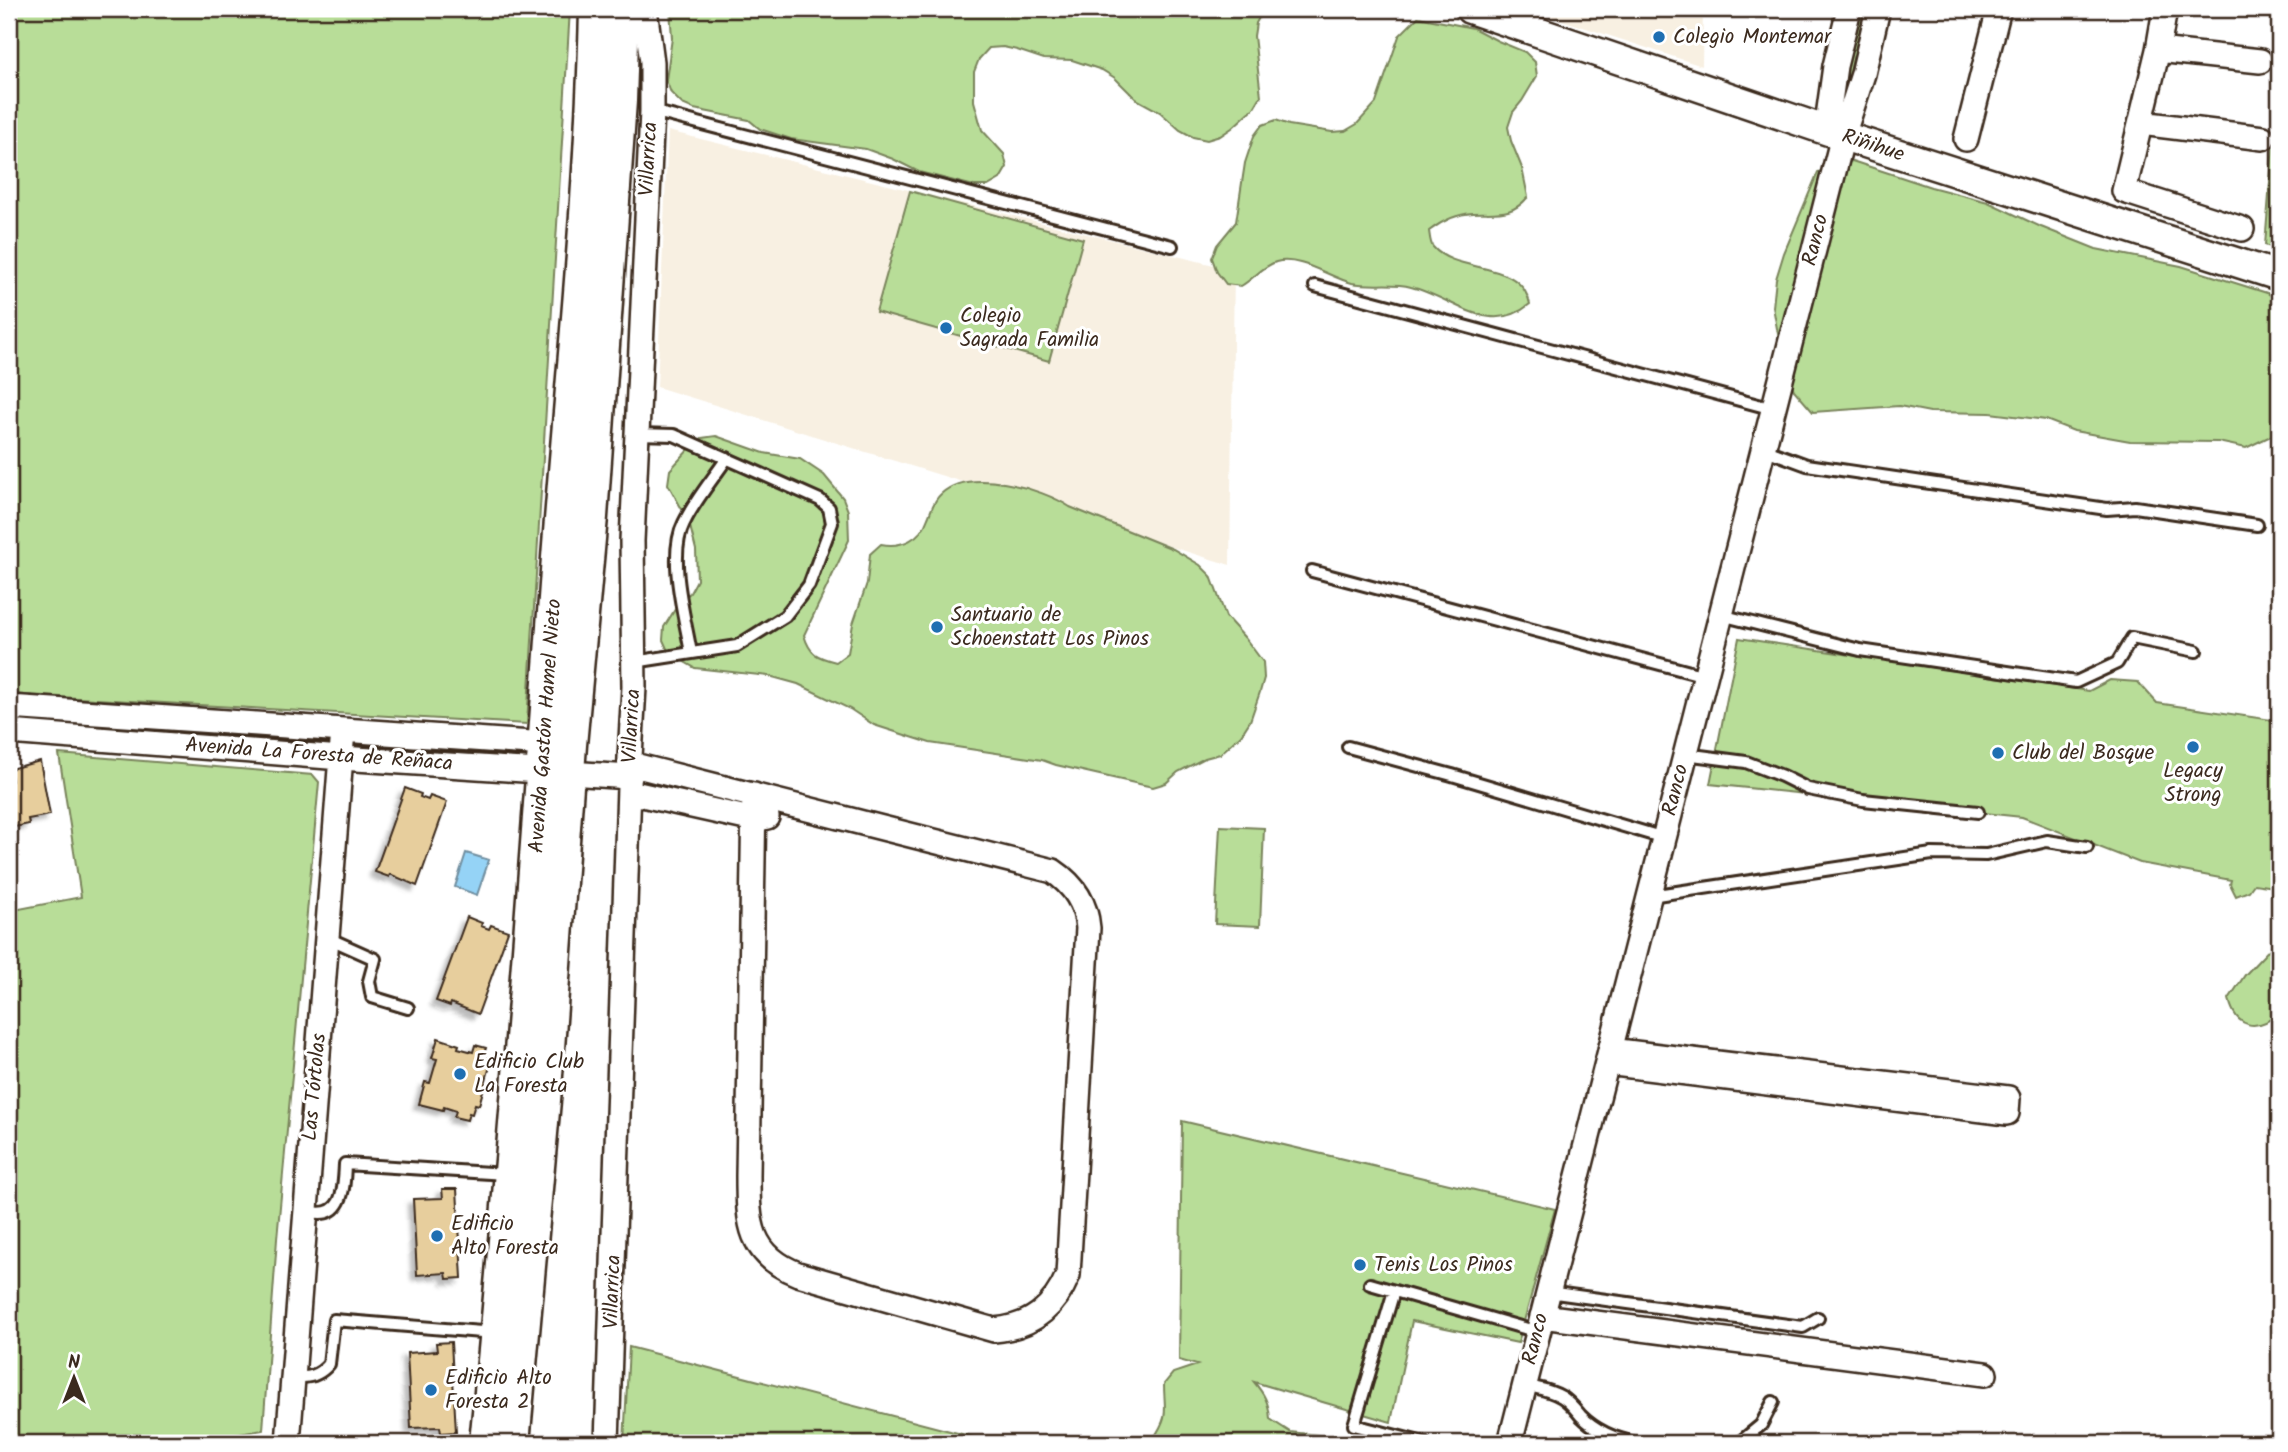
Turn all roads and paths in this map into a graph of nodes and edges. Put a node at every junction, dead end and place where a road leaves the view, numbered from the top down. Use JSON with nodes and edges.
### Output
{"nodes":[{"id":1,"x":596,"y":9,"type":"edge"},
{"id":2,"x":623,"y":9,"type":"edge"},
{"id":3,"x":645,"y":9,"type":"edge"},
{"id":4,"x":1470,"y":9,"type":"edge"},
{"id":5,"x":1849,"y":9,"type":"edge"},
{"id":6,"x":1878,"y":9,"type":"edge"},
{"id":7,"x":1999,"y":9,"type":"edge"},
{"id":8,"x":2165,"y":9,"type":"edge"},
{"id":9,"x":2158,"y":50,"type":"junction"},
{"id":10,"x":2260,"y":61,"type":"dead end"},
{"id":11,"x":652,"y":111,"type":"junction"},
{"id":12,"x":2141,"y":123,"type":"junction"},
{"id":13,"x":1834,"y":134,"type":"junction"},
{"id":14,"x":2263,"y":138,"type":"dead end"},
{"id":15,"x":1966,"y":139,"type":"dead end"},
{"id":16,"x":2242,"y":229,"type":"dead end"},
{"id":17,"x":1172,"y":246,"type":"dead end"},
{"id":18,"x":2279,"y":276,"type":"edge"},
{"id":19,"x":1315,"y":286,"type":"dead end"},
{"id":20,"x":1773,"y":409,"type":"junction"},
{"id":21,"x":637,"y":434,"type":"junction"},
{"id":22,"x":1763,"y":449,"type":"junction"},
{"id":23,"x":727,"y":458,"type":"junction"},
{"id":24,"x":2257,"y":525,"type":"dead end"},
{"id":25,"x":1312,"y":571,"type":"dead end"},
{"id":26,"x":1721,"y":615,"type":"junction"},
{"id":27,"x":2196,"y":651,"type":"dead end"},
{"id":28,"x":691,"y":653,"type":"junction"},
{"id":29,"x":634,"y":662,"type":"junction"},
{"id":30,"x":1705,"y":676,"type":"junction"},
{"id":31,"x":9,"y":707,"type":"edge"},
{"id":32,"x":343,"y":730,"type":"junction"},
{"id":33,"x":9,"y":732,"type":"edge"},
{"id":34,"x":1348,"y":747,"type":"dead end"},
{"id":35,"x":1685,"y":754,"type":"junction"},
{"id":36,"x":341,"y":758,"type":"junction"},
{"id":37,"x":556,"y":758,"type":"junction"},
{"id":38,"x":630,"y":778,"type":"junction"},
{"id":39,"x":754,"y":795,"type":"junction"},
{"id":40,"x":808,"y":809,"type":"junction"},
{"id":41,"x":1978,"y":812,"type":"dead end"},
{"id":42,"x":755,"y":820,"type":"junction"},
{"id":43,"x":1664,"y":838,"type":"junction"},
{"id":44,"x":2087,"y":847,"type":"dead end"},
{"id":45,"x":1649,"y":896,"type":"junction"},
{"id":46,"x":328,"y":938,"type":"junction"},
{"id":47,"x":408,"y":1008,"type":"dead end"},
{"id":48,"x":1608,"y":1057,"type":"junction"},
{"id":49,"x":512,"y":1174,"type":"junction"},
{"id":50,"x":305,"y":1210,"type":"junction"},
{"id":51,"x":1370,"y":1284,"type":"dead end"},
{"id":52,"x":1394,"y":1291,"type":"junction"},
{"id":53,"x":1548,"y":1292,"type":"junction"},
{"id":54,"x":1818,"y":1318,"type":"dead end"},
{"id":55,"x":1540,"y":1324,"type":"junction"},
{"id":56,"x":497,"y":1333,"type":"junction"},
{"id":57,"x":1985,"y":1374,"type":"dead end"},
{"id":58,"x":293,"y":1376,"type":"junction"},
{"id":59,"x":1525,"y":1385,"type":"junction"},
{"id":60,"x":1773,"y":1402,"type":"dead end"},
{"id":61,"x":288,"y":1443,"type":"edge"},
{"id":62,"x":486,"y":1443,"type":"edge"},
{"id":63,"x":513,"y":1443,"type":"edge"},
{"id":64,"x":607,"y":1443,"type":"edge"},
{"id":65,"x":1424,"y":1443,"type":"edge"},
{"id":66,"x":1510,"y":1443,"type":"edge"},
{"id":67,"x":1636,"y":1443,"type":"edge"},
{"id":68,"x":1739,"y":1443,"type":"edge"}],
"edges":[{"from":1,"to":37,"type":"main road","name":"Avenida Gastón Hamel Nieto"},
{"from":2,"to":37,"type":"main road","name":"Avenida Gastón Hamel Nieto"},
{"from":3,"to":11,"type":"street","name":"Villarrica"},
{"from":4,"to":13,"type":"street","name":"Riñihue"},
{"from":5,"to":13,"type":"street"},
{"from":6,"to":13,"type":"street"},
{"from":7,"to":15,"type":"street"},
{"from":8,"to":9,"type":"street"},
{"from":9,"to":10,"type":"street"},
{"from":9,"to":12,"type":"street"},
{"from":11,"to":17,"type":"lane"},
{"from":11,"to":21,"type":"street","name":"Villarrica"},
{"from":12,"to":14,"type":"street"},
{"from":12,"to":16,"type":"street"},
{"from":13,"to":18,"type":"street","name":"Riñihue"},
{"from":13,"to":20,"type":"street","name":"Ranco"},
{"from":19,"to":20,"type":"lane"},
{"from":20,"to":22,"type":"street","name":"Ranco"},
{"from":21,"to":23,"type":"lane"},
{"from":21,"to":29,"type":"street","name":"Villarrica"},
{"from":22,"to":24,"type":"lane"},
{"from":22,"to":26,"type":"street","name":"Ranco"},
{"from":23,"to":28,"type":"lane"},
{"from":23,"to":28,"type":"lane"},
{"from":25,"to":30,"type":"lane"},
{"from":26,"to":27,"type":"lane"},
{"from":26,"to":30,"type":"street","name":"Ranco"},
{"from":28,"to":29,"type":"lane"},
{"from":29,"to":38,"type":"street","name":"Villarrica"},
{"from":30,"to":35,"type":"street","name":"Ranco"},
{"from":31,"to":32,"type":"street","name":"Avenida La Foresta de Reñaca"},
{"from":32,"to":36,"type":"street","name":"Las Tórtolas"},
{"from":32,"to":37,"type":"street","name":"Avenida La Foresta de Reñaca"},
{"from":33,"to":36,"type":"street","name":"Avenida La Foresta de Reñaca"},
{"from":34,"to":43,"type":"lane"},
{"from":35,"to":41,"type":"lane"},
{"from":35,"to":43,"type":"street","name":"Ranco"},
{"from":36,"to":37,"type":"street","name":"Avenida La Foresta de Reñaca"},
{"from":36,"to":46,"type":"street","name":"Las Tórtolas"},
{"from":37,"to":38,"type":"street","name":"Avenida La Foresta de Reñaca"},
{"from":37,"to":49,"type":"main road","name":"Avenida Gastón Hamel Nieto"},
{"from":37,"to":63,"type":"main road","name":"Avenida Gastón Hamel Nieto"},
{"from":38,"to":39,"type":"street"},
{"from":38,"to":42,"type":"street"},
{"from":38,"to":64,"type":"street","name":"Villarrica"},
{"from":39,"to":40,"type":"street"},
{"from":39,"to":42,"type":"street"},
{"from":40,"to":42,"type":"street"},
{"from":40,"to":42,"type":"street"},
{"from":43,"to":45,"type":"street","name":"Ranco"},
{"from":44,"to":45,"type":"lane"},
{"from":45,"to":48,"type":"street","name":"Ranco"},
{"from":46,"to":47,"type":"lane"},
{"from":46,"to":50,"type":"street","name":"Las Tórtolas"},
{"from":48,"to":48,"type":"street"},
{"from":48,"to":53,"type":"street","name":"Ranco"},
{"from":49,"to":50,"type":"lane"},
{"from":49,"to":56,"type":"main road","name":"Avenida Gastón Hamel Nieto"},
{"from":50,"to":58,"type":"street","name":"Las Tórtolas"},
{"from":51,"to":52,"type":"lane"},
{"from":52,"to":55,"type":"lane"},
{"from":52,"to":65,"type":"lane"},
{"from":53,"to":54,"type":"lane"},
{"from":53,"to":55,"type":"street","name":"Ranco"},
{"from":55,"to":57,"type":"street"},
{"from":55,"to":59,"type":"street","name":"Ranco"},
{"from":56,"to":58,"type":"lane"},
{"from":56,"to":62,"type":"main road","name":"Avenida Gastón Hamel Nieto"},
{"from":58,"to":61,"type":"street","name":"Las Tórtolas"},
{"from":59,"to":66,"type":"street","name":"Ranco"},
{"from":59,"to":67,"type":"lane"},
{"from":60,"to":68,"type":"lane"}]}
